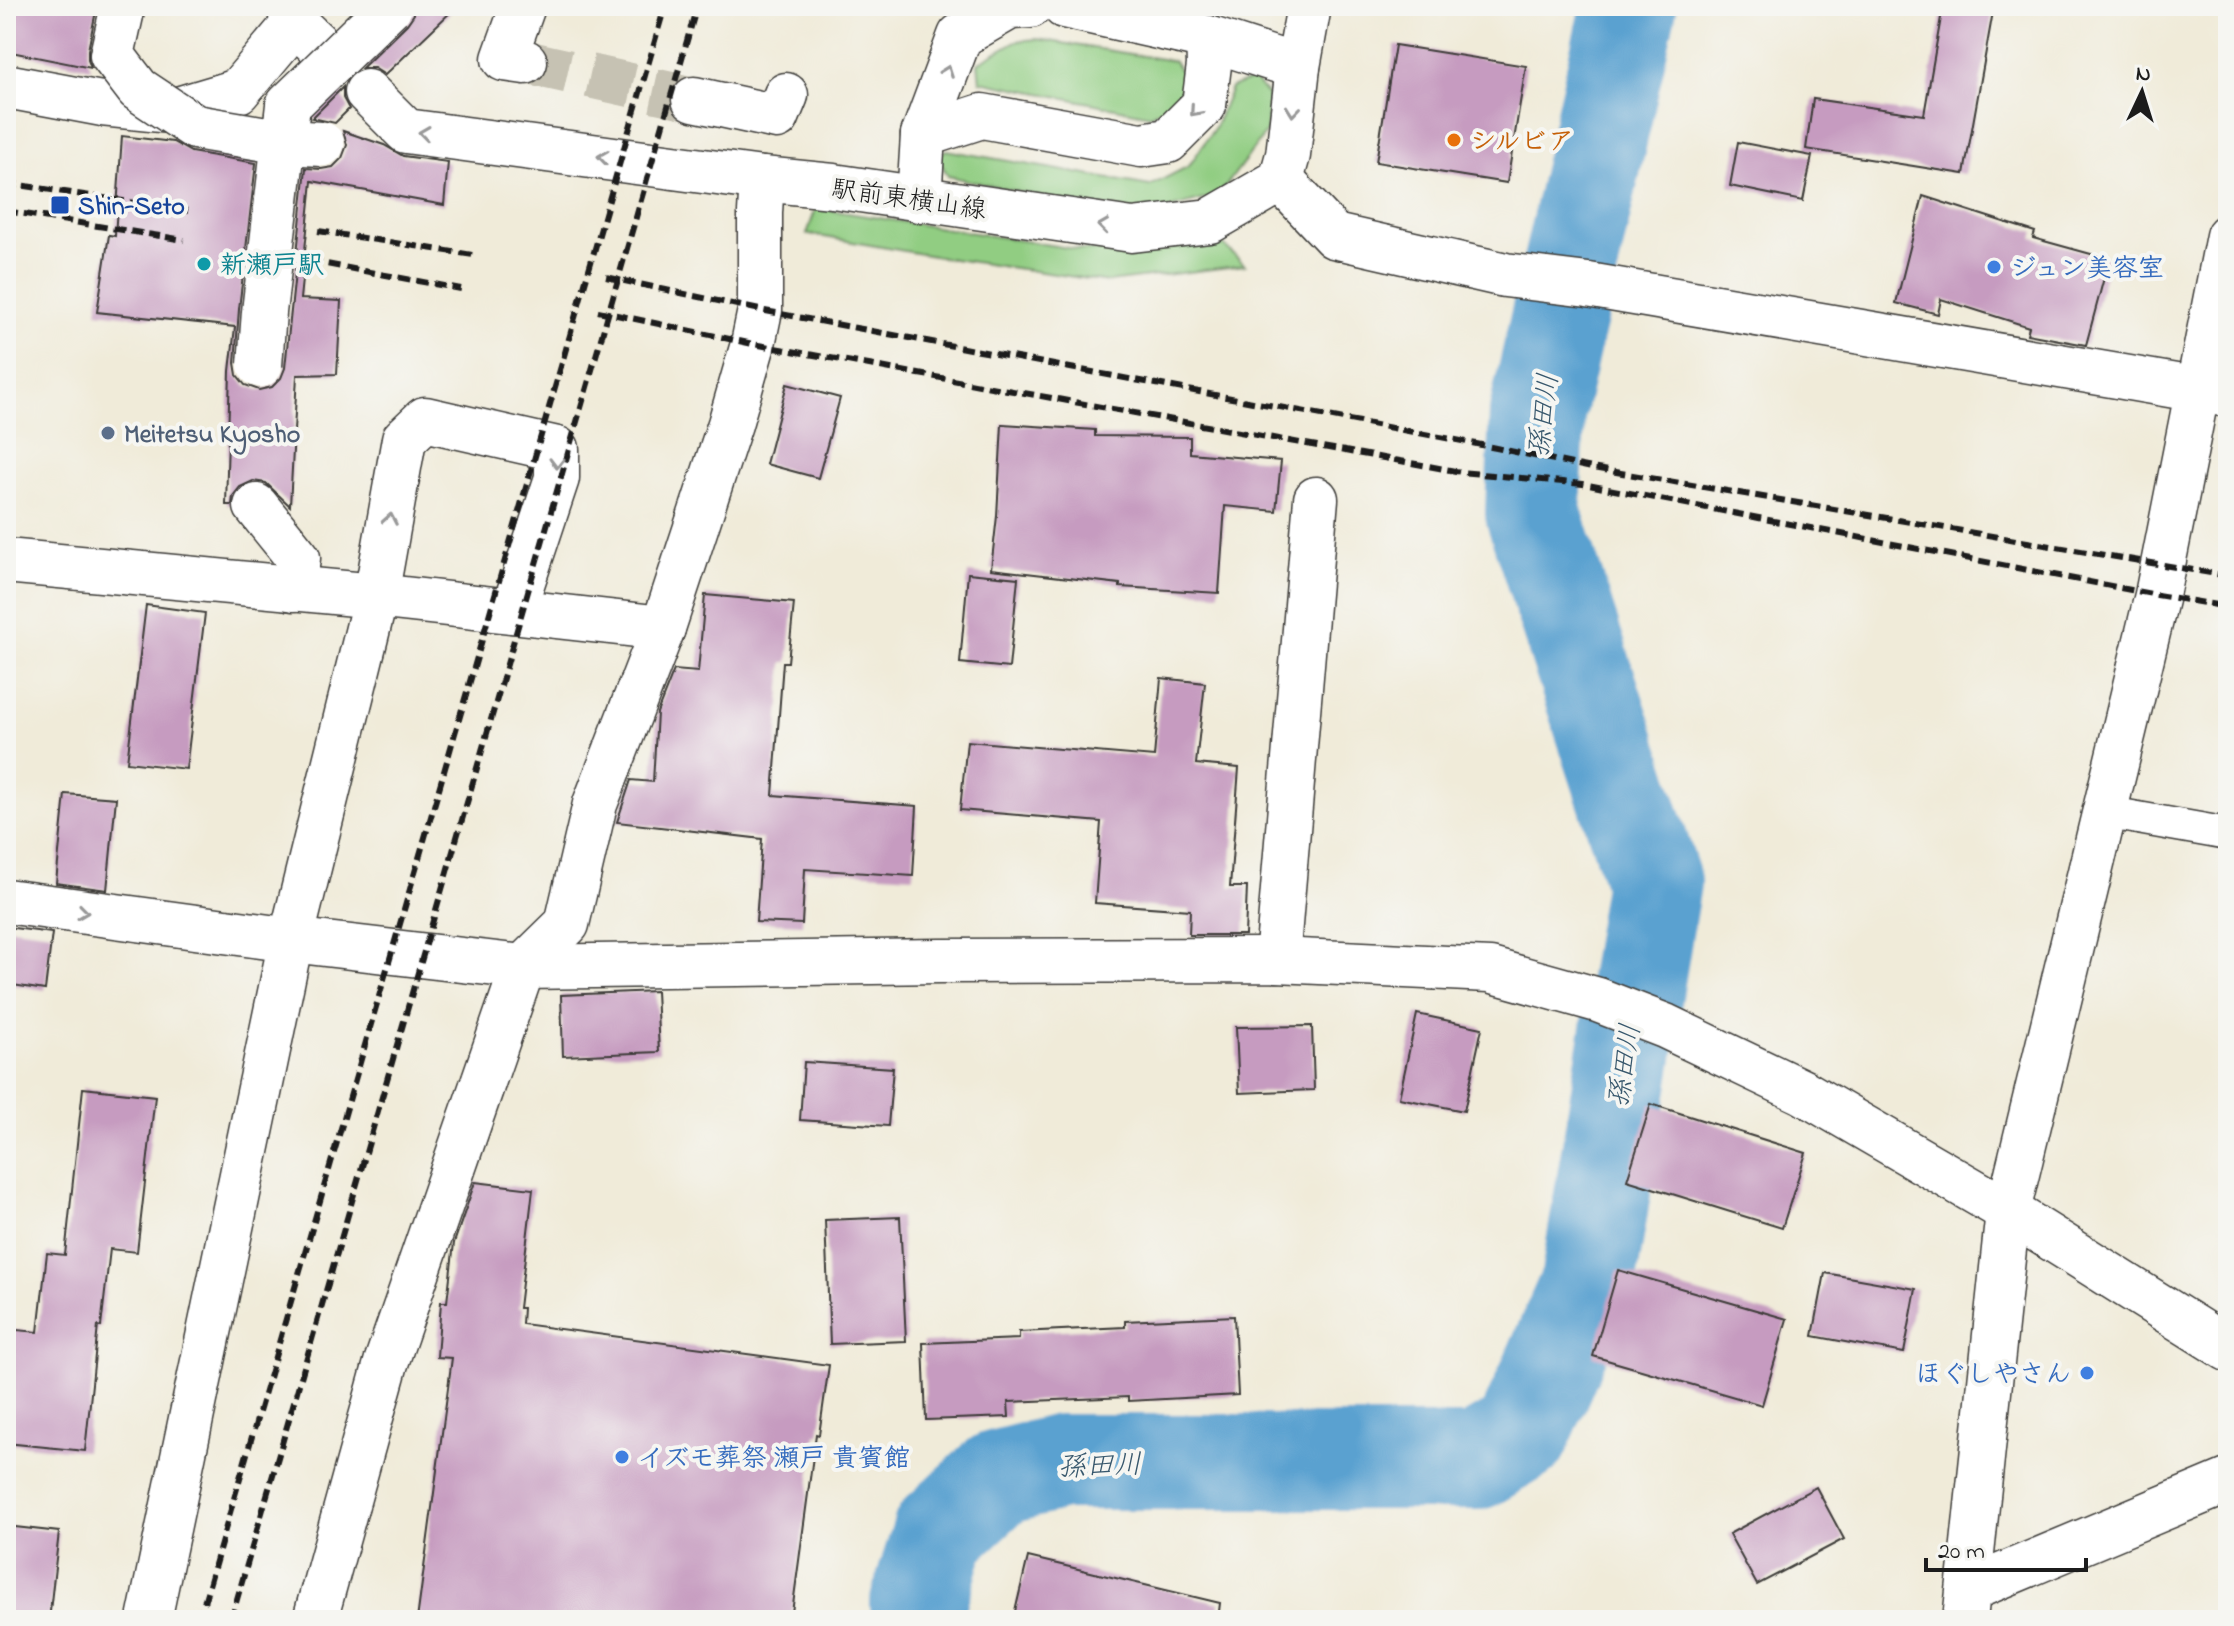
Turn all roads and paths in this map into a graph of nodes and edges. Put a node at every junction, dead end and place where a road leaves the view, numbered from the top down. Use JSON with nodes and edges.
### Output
{"nodes":[{"id":1,"x":123,"y":6,"type":"edge"},
{"id":2,"x":390,"y":6,"type":"edge"},
{"id":3,"x":523,"y":6,"type":"edge"},
{"id":4,"x":1030,"y":6,"type":"edge"},
{"id":5,"x":1064,"y":6,"type":"edge"},
{"id":6,"x":1309,"y":6,"type":"edge"},
{"id":7,"x":300,"y":24,"type":"edge"},
{"id":8,"x":1208,"y":38,"type":"junction"},
{"id":9,"x":525,"y":62,"type":"tunnel mouth"},
{"id":10,"x":1298,"y":67,"type":"junction"},
{"id":11,"x":6,"y":86,"type":"edge"},
{"id":12,"x":367,"y":92,"type":"dead end"},
{"id":13,"x":786,"y":95,"type":"dead end"},
{"id":14,"x":694,"y":99,"type":"tunnel mouth"},
{"id":15,"x":923,"y":135,"type":"junction"},
{"id":16,"x":303,"y":143,"type":"junction"},
{"id":17,"x":762,"y":179,"type":"junction"},
{"id":18,"x":1281,"y":180,"type":"junction"},
{"id":19,"x":919,"y":200,"type":"junction"},
{"id":20,"x":2228,"y":236,"type":"edge"},
{"id":21,"x":260,"y":365,"type":"dead end"},
{"id":22,"x":2213,"y":392,"type":"edge"},
{"id":23,"x":1316,"y":499,"type":"dead end"},
{"id":24,"x":256,"y":506,"type":"dead end"},
{"id":25,"x":6,"y":561,"type":"edge"},
{"id":26,"x":294,"y":589,"type":"junction"},
{"id":27,"x":376,"y":596,"type":"junction"},
{"id":28,"x":513,"y":611,"type":"junction"},
{"id":29,"x":663,"y":628,"type":"junction"},
{"id":30,"x":2104,"y":812,"type":"junction"},
{"id":31,"x":2228,"y":834,"type":"edge"},
{"id":32,"x":6,"y":901,"type":"edge"},
{"id":33,"x":291,"y":940,"type":"junction"},
{"id":34,"x":1277,"y":960,"type":"junction"},
{"id":35,"x":523,"y":967,"type":"junction"},
{"id":36,"x":2008,"y":1211,"type":"junction"},
{"id":37,"x":2228,"y":1349,"type":"edge"},
{"id":38,"x":2228,"y":1481,"type":"edge"},
{"id":39,"x":1968,"y":1605,"type":"edge"},
{"id":40,"x":149,"y":1620,"type":"edge"},
{"id":41,"x":315,"y":1620,"type":"edge"}],
"edges":[{"from":1,"to":16,"type":"street","bridge":true},
{"from":2,"to":16,"type":"street","bridge":true},
{"from":3,"to":9,"type":"street"},
{"from":15,"to":4,"type":"street","one_way":true},
{"from":5,"to":8,"type":"street"},
{"from":6,"to":10,"type":"street"},
{"from":7,"to":11,"type":"street"},
{"from":8,"to":10,"type":"street"},
{"from":8,"to":15,"type":"street","one_way":true},
{"from":10,"to":18,"type":"street","one_way":true},
{"from":17,"to":12,"type":"street","name":"駅前東横山線","one_way":true},
{"from":13,"to":14,"type":"street"},
{"from":15,"to":19,"type":"street"},
{"from":16,"to":21,"type":"street","bridge":true},
{"from":17,"to":19,"type":"street","name":"駅前東横山線"},
{"from":17,"to":29,"type":"street"},
{"from":18,"to":19,"type":"street","name":"駅前東横山線","one_way":true},
{"from":18,"to":22,"type":"street"},
{"from":20,"to":22,"type":"street"},
{"from":22,"to":30,"type":"street"},
{"from":23,"to":34,"type":"street"},
{"from":24,"to":26,"type":"street"},
{"from":25,"to":26,"type":"street"},
{"from":26,"to":27,"type":"street"},
{"from":27,"to":28,"type":"street"},
{"from":27,"to":28,"type":"street","one_way":true},
{"from":27,"to":33,"type":"street"},
{"from":28,"to":29,"type":"street"},
{"from":29,"to":35,"type":"street"},
{"from":30,"to":31,"type":"lane"},
{"from":30,"to":36,"type":"street"},
{"from":32,"to":33,"type":"street","one_way":true},
{"from":33,"to":35,"type":"street"},
{"from":33,"to":40,"type":"street"},
{"from":34,"to":35,"type":"street"},
{"from":34,"to":36,"type":"street"},
{"from":35,"to":41,"type":"street"},
{"from":36,"to":37,"type":"street"},
{"from":36,"to":39,"type":"street"},
{"from":38,"to":39,"type":"street"}]}
